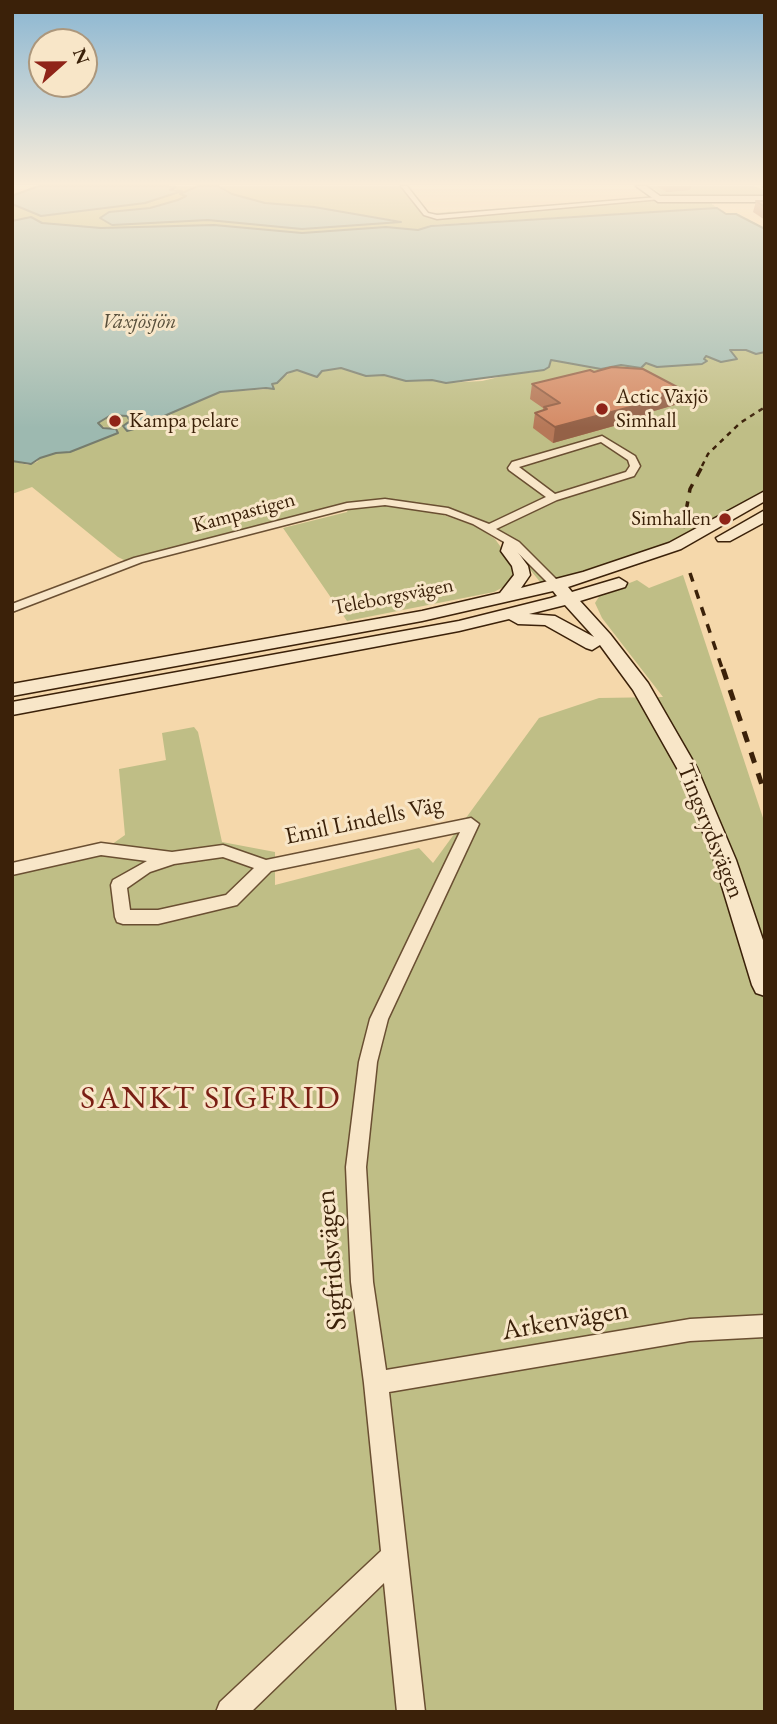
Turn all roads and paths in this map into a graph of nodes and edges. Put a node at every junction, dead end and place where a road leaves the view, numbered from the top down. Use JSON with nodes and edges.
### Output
{"nodes":[{"id":1,"x":553,"y":498,"type":"junction"},
{"id":2,"x":763,"y":503,"type":"edge"},
{"id":3,"x":489,"y":528,"type":"junction"},
{"id":4,"x":506,"y":541,"type":"junction"},
{"id":5,"x":607,"y":587,"type":"junction"},
{"id":6,"x":556,"y":593,"type":"junction"},
{"id":7,"x":506,"y":597,"type":"junction"},
{"id":8,"x":12,"y":607,"type":"edge"},
{"id":9,"x":459,"y":626,"type":"junction"},
{"id":10,"x":592,"y":644,"type":"junction"},
{"id":11,"x":612,"y":649,"type":"junction"},
{"id":12,"x":12,"y":690,"type":"edge"},
{"id":13,"x":12,"y":709,"type":"edge"},
{"id":14,"x":659,"y":720,"type":"junction"},
{"id":15,"x":471,"y":824,"type":"joint"},
{"id":16,"x":172,"y":858,"type":"junction"},
{"id":17,"x":266,"y":866,"type":"junction"},
{"id":18,"x":12,"y":869,"type":"edge"},
{"id":19,"x":765,"y":985,"type":"edge"},
{"id":20,"x":765,"y":1326,"type":"edge"},
{"id":21,"x":376,"y":1383,"type":"junction"},
{"id":22,"x":395,"y":1555,"type":"junction"},
{"id":23,"x":230,"y":1712,"type":"edge"},
{"id":24,"x":411,"y":1712,"type":"edge"}],
"edges":[{"from":1,"to":1,"type":"street"},
{"from":1,"to":3,"type":"street"},
{"from":2,"to":5,"type":"main road","name":"Teleborgsvägen"},
{"from":2,"to":6,"type":"main road","name":"Teleborgsvägen"},
{"from":3,"to":4,"type":"street","name":"Kampastigen"},
{"from":3,"to":8,"type":"street","name":"Kampastigen"},
{"from":4,"to":6,"type":"street","name":"Kampastigen"},
{"from":4,"to":7,"type":"main road"},
{"from":5,"to":6,"type":"main road","name":"Teleborgsvägen"},
{"from":5,"to":11,"type":"main road"},
{"from":6,"to":7,"type":"main road","name":"Teleborgsvägen"},
{"from":6,"to":9,"type":"main road","name":"Teleborgsvägen"},
{"from":6,"to":10,"type":"main road","name":"Tingsrydsvägen"},
{"from":6,"to":11,"type":"main road","name":"Tingsrydsvägen"},
{"from":7,"to":12,"type":"main road","name":"Teleborgsvägen"},
{"from":9,"to":10,"type":"main road"},
{"from":9,"to":13,"type":"main road","name":"Teleborgsvägen"},
{"from":10,"to":14,"type":"main road","name":"Tingsrydsvägen"},
{"from":11,"to":14,"type":"main road","name":"Tingsrydsvägen"},
{"from":14,"to":19,"type":"main road","name":"Tingsrydsvägen"},
{"from":15,"to":17,"type":"street","name":"Emil Lindells Väg"},
{"from":15,"to":21,"type":"street","name":"Sigfridsvägen"},
{"from":16,"to":17,"type":"street","name":"Emil Lindells Väg"},
{"from":16,"to":17,"type":"street","name":"Emil Lindells Väg"},
{"from":16,"to":18,"type":"street","name":"Emil Lindells Väg"},
{"from":20,"to":21,"type":"street","name":"Arkenvägen"},
{"from":21,"to":22,"type":"street","name":"Sigfridsvägen"},
{"from":22,"to":23,"type":"street"},
{"from":22,"to":24,"type":"street","name":"Sigfridsvägen"}]}
